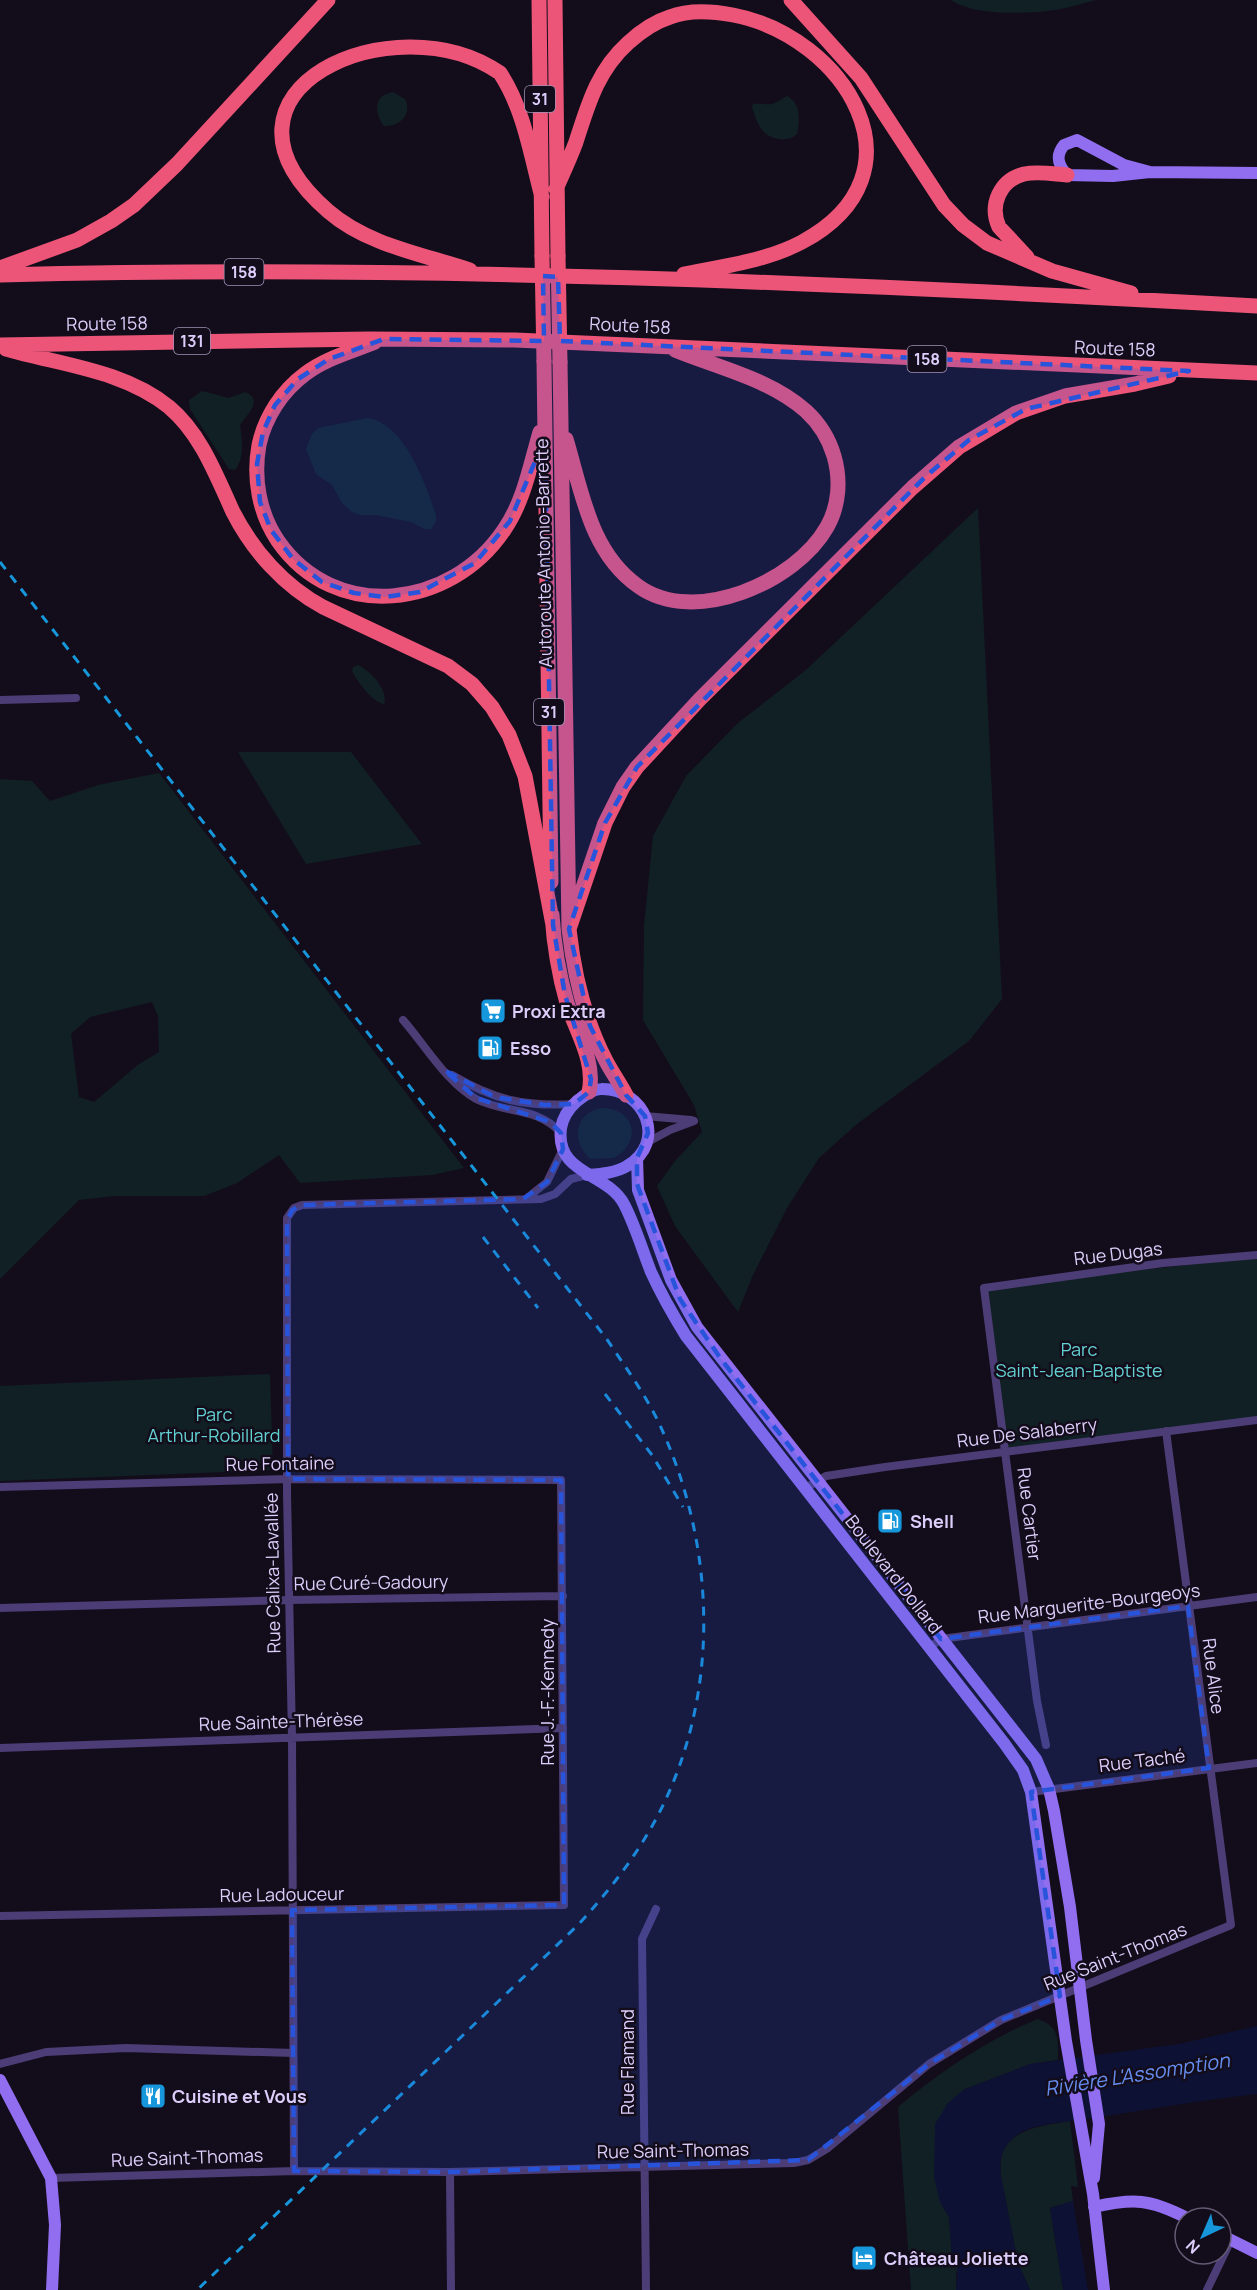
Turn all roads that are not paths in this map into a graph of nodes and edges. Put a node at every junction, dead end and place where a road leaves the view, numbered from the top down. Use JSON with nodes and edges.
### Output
{"nodes":[{"id":1,"x":328,"y":0,"type":"edge"},
{"id":2,"x":539,"y":0,"type":"edge"},
{"id":3,"x":555,"y":0,"type":"edge"},
{"id":4,"x":791,"y":0,"type":"edge"},
{"id":5,"x":477,"y":45,"type":"dead end"},
{"id":6,"x":293,"y":75,"type":"dead end"},
{"id":7,"x":1150,"y":172,"type":"junction"},
{"id":8,"x":1257,"y":173,"type":"edge"},
{"id":9,"x":1067,"y":175,"type":"junction"},
{"id":10,"x":556,"y":189,"type":"junction"},
{"id":11,"x":542,"y":197,"type":"junction"},
{"id":12,"x":1031,"y":261,"type":"junction"},
{"id":13,"x":0,"y":268,"type":"edge"},
{"id":14,"x":0,"y":275,"type":"edge"},
{"id":15,"x":487,"y":275,"type":"junction"},
{"id":16,"x":657,"y":279,"type":"junction"},
{"id":17,"x":1154,"y":300,"type":"junction"},
{"id":18,"x":1257,"y":306,"type":"edge"},
{"id":19,"x":384,"y":339,"type":"junction"},
{"id":20,"x":0,"y":346,"type":"edge"},
{"id":21,"x":664,"y":346,"type":"junction"},
{"id":22,"x":1190,"y":371,"type":"junction"},
{"id":23,"x":1257,"y":373,"type":"edge"},
{"id":24,"x":544,"y":415,"type":"junction"},
{"id":25,"x":561,"y":423,"type":"junction"},
{"id":26,"x":76,"y":698,"type":"dead end"},
{"id":27,"x":0,"y":700,"type":"edge"},
{"id":28,"x":553,"y":926,"type":"junction"},
{"id":29,"x":569,"y":929,"type":"junction"},
{"id":30,"x":404,"y":1020,"type":"dead end"},
{"id":31,"x":444,"y":1070,"type":"junction"},
{"id":32,"x":589,"y":1092,"type":"junction"},
{"id":33,"x":626,"y":1095,"type":"junction"},
{"id":34,"x":574,"y":1104,"type":"junction"},
{"id":35,"x":645,"y":1116,"type":"junction"},
{"id":36,"x":561,"y":1132,"type":"junction"},
{"id":37,"x":646,"y":1143,"type":"junction"},
{"id":38,"x":563,"y":1149,"type":"junction"},
{"id":39,"x":637,"y":1158,"type":"junction"},
{"id":40,"x":587,"y":1175,"type":"junction"},
{"id":41,"x":523,"y":1199,"type":"junction"},
{"id":42,"x":1257,"y":1255,"type":"edge"},
{"id":43,"x":984,"y":1288,"type":"joint"},
{"id":44,"x":1257,"y":1420,"type":"edge"},
{"id":45,"x":1166,"y":1431,"type":"junction"},
{"id":46,"x":1005,"y":1451,"type":"junction"},
{"id":47,"x":288,"y":1479,"type":"junction"},
{"id":48,"x":561,"y":1480,"type":"joint"},
{"id":49,"x":816,"y":1480,"type":"junction"},
{"id":50,"x":0,"y":1486,"type":"edge"},
{"id":51,"x":804,"y":1489,"type":"junction"},
{"id":52,"x":563,"y":1596,"type":"junction"},
{"id":53,"x":1257,"y":1597,"type":"edge"},
{"id":54,"x":289,"y":1600,"type":"junction"},
{"id":55,"x":1188,"y":1606,"type":"junction"},
{"id":56,"x":0,"y":1608,"type":"edge"},
{"id":57,"x":1028,"y":1627,"type":"junction"},
{"id":58,"x":941,"y":1639,"type":"junction"},
{"id":59,"x":928,"y":1648,"type":"junction"},
{"id":60,"x":563,"y":1728,"type":"junction"},
{"id":61,"x":292,"y":1737,"type":"junction"},
{"id":62,"x":1046,"y":1745,"type":"dead end"},
{"id":63,"x":0,"y":1748,"type":"edge"},
{"id":64,"x":1257,"y":1762,"type":"edge"},
{"id":65,"x":1209,"y":1768,"type":"junction"},
{"id":66,"x":1048,"y":1789,"type":"junction"},
{"id":67,"x":1031,"y":1792,"type":"junction"},
{"id":68,"x":564,"y":1905,"type":"joint"},
{"id":69,"x":656,"y":1909,"type":"dead end"},
{"id":70,"x":292,"y":1910,"type":"junction"},
{"id":71,"x":0,"y":1916,"type":"edge"},
{"id":72,"x":1231,"y":1925,"type":"joint"},
{"id":73,"x":1080,"y":1988,"type":"junction"},
{"id":74,"x":1060,"y":1996,"type":"junction"},
{"id":75,"x":293,"y":2053,"type":"junction"},
{"id":76,"x":0,"y":2064,"type":"edge"},
{"id":77,"x":0,"y":2080,"type":"edge"},
{"id":78,"x":644,"y":2167,"type":"junction"},
{"id":79,"x":294,"y":2171,"type":"junction"},
{"id":80,"x":450,"y":2172,"type":"junction"},
{"id":81,"x":51,"y":2178,"type":"junction"},
{"id":82,"x":1093,"y":2201,"type":"junction"},
{"id":83,"x":1173,"y":2211,"type":"edge"},
{"id":84,"x":1233,"y":2241,"type":"edge"},
{"id":85,"x":1257,"y":2253,"type":"edge"},
{"id":86,"x":1216,"y":2266,"type":"edge"},
{"id":87,"x":52,"y":2290,"type":"edge"},
{"id":88,"x":451,"y":2290,"type":"edge"},
{"id":89,"x":646,"y":2290,"type":"edge"},
{"id":90,"x":1104,"y":2290,"type":"edge"},
{"id":91,"x":1207,"y":2290,"type":"edge"}],
"edges":[{"from":1,"to":13,"type":"highway"},
{"from":2,"to":11,"type":"highway","name":"Autoroute Antonio-Barrette","number":"31"},
{"from":3,"to":10,"type":"highway","name":"Autoroute Antonio-Barrette","number":"31"},
{"from":4,"to":12,"type":"highway"},
{"from":5,"to":11,"type":"highway"},
{"from":6,"to":15,"type":"highway"},
{"from":7,"to":8,"type":"main road"},
{"from":7,"to":9,"type":"main road"},
{"from":7,"to":9,"type":"main road"},
{"from":9,"to":12,"type":"highway"},
{"from":10,"to":16,"type":"highway"},
{"from":10,"to":25,"type":"highway","name":"Autoroute Antonio-Barrette","number":"31","bridge":true},
{"from":11,"to":24,"type":"highway","name":"Autoroute Antonio-Barrette","number":"31","bridge":true},
{"from":12,"to":17,"type":"highway"},
{"from":14,"to":15,"type":"highway","number":"158"},
{"from":15,"to":16,"type":"highway","number":"158"},
{"from":16,"to":17,"type":"highway","number":"158"},
{"from":17,"to":18,"type":"highway","number":"158"},
{"from":19,"to":20,"type":"highway","name":"Route 158","number":"131"},
{"from":19,"to":21,"type":"highway","name":"Route 158","number":"131"},
{"from":19,"to":24,"type":"highway"},
{"from":20,"to":28,"type":"highway"},
{"from":21,"to":22,"type":"highway","name":"Route 158","number":"158"},
{"from":21,"to":25,"type":"highway"},
{"from":22,"to":23,"type":"highway","name":"Route 158","number":"158"},
{"from":22,"to":29,"type":"highway"},
{"from":24,"to":28,"type":"highway","name":"Autoroute Antonio-Barrette","number":"31"},
{"from":25,"to":29,"type":"highway","name":"Autoroute Antonio-Barrette","number":"31"},
{"from":26,"to":27,"type":"street"},
{"from":28,"to":32,"type":"highway","name":"Autoroute Antonio-Barrette","number":"31"},
{"from":29,"to":33,"type":"highway","name":"Autoroute Antonio-Barrette","number":"31"},
{"from":30,"to":31,"type":"street"},
{"from":31,"to":34,"type":"street"},
{"from":31,"to":36,"type":"street"},
{"from":32,"to":33,"type":"main road"},
{"from":32,"to":34,"type":"main road"},
{"from":33,"to":35,"type":"main road"},
{"from":34,"to":36,"type":"main road"},
{"from":35,"to":37,"type":"main road"},
{"from":35,"to":37,"type":"street"},
{"from":36,"to":38,"type":"main road"},
{"from":37,"to":39,"type":"main road"},
{"from":38,"to":40,"type":"main road"},
{"from":38,"to":41,"type":"street"},
{"from":39,"to":40,"type":"main road"},
{"from":39,"to":49,"type":"main road","name":"Boulevard Dollard"},
{"from":40,"to":41,"type":"street","name":"Rue Calixa-Lavallée"},
{"from":40,"to":51,"type":"main road","name":"Boulevard Dollard"},
{"from":41,"to":47,"type":"street","name":"Rue Calixa-Lavallée"},
{"from":42,"to":43,"type":"street","name":"Rue Dugas"},
{"from":43,"to":46,"type":"street","name":"Rue Cartier"},
{"from":44,"to":45,"type":"street","name":"Rue De Salaberry"},
{"from":45,"to":46,"type":"street","name":"Rue De Salaberry"},
{"from":45,"to":55,"type":"street","name":"Rue Alice"},
{"from":46,"to":49,"type":"street","name":"Rue De Salaberry"},
{"from":46,"to":57,"type":"street","name":"Rue Cartier"},
{"from":47,"to":48,"type":"street","name":"Rue Fontaine"},
{"from":47,"to":50,"type":"street","name":"Rue Fontaine"},
{"from":47,"to":54,"type":"street","name":"Rue Calixa-Lavallée"},
{"from":48,"to":52,"type":"street","name":"Rue J.-F.-Kennedy"},
{"from":49,"to":51,"type":"street","name":"Rue De Salaberry"},
{"from":49,"to":58,"type":"main road","name":"Boulevard Dollard"},
{"from":51,"to":59,"type":"main road","name":"Boulevard Dollard"},
{"from":52,"to":54,"type":"street","name":"Rue Curé-Gadoury"},
{"from":52,"to":60,"type":"street","name":"Rue J.-F.-Kennedy"},
{"from":53,"to":55,"type":"street","name":"Rue Marguerite-Bourgeoys"},
{"from":54,"to":56,"type":"street","name":"Rue Curé-Gadoury"},
{"from":54,"to":61,"type":"street","name":"Rue Calixa-Lavallée"},
{"from":55,"to":57,"type":"street","name":"Rue Marguerite-Bourgeoys"},
{"from":55,"to":65,"type":"street","name":"Rue Alice"},
{"from":57,"to":58,"type":"street","name":"Rue Marguerite-Bourgeoys"},
{"from":57,"to":62,"type":"street","name":"Rue Cartier"},
{"from":58,"to":59,"type":"street","name":"Rue Marguerite-Bourgeoys"},
{"from":58,"to":66,"type":"main road","name":"Boulevard Dollard"},
{"from":59,"to":67,"type":"main road","name":"Boulevard Dollard"},
{"from":60,"to":61,"type":"street","name":"Rue Sainte-Thérèse"},
{"from":60,"to":68,"type":"street","name":"Rue J.-F.-Kennedy"},
{"from":61,"to":63,"type":"street","name":"Rue Sainte-Thérèse"},
{"from":61,"to":70,"type":"street","name":"Rue Calixa-Lavallée"},
{"from":64,"to":65,"type":"street","name":"Rue Taché"},
{"from":65,"to":66,"type":"street","name":"Rue Taché"},
{"from":65,"to":72,"type":"street","name":"Rue Alice"},
{"from":66,"to":67,"type":"street","name":"Rue Taché"},
{"from":66,"to":73,"type":"main road","name":"Boulevard Dollard"},
{"from":67,"to":74,"type":"main road","name":"Boulevard Dollard"},
{"from":68,"to":70,"type":"street","name":"Rue Ladouceur"},
{"from":69,"to":78,"type":"street","name":"Rue Flamand"},
{"from":70,"to":71,"type":"street","name":"Rue Ladouceur"},
{"from":70,"to":75,"type":"street","name":"Rue Calixa-Lavallée"},
{"from":72,"to":73,"type":"street","name":"Rue Saint-Thomas"},
{"from":73,"to":74,"type":"street","name":"Rue Saint-Thomas"},
{"from":73,"to":82,"type":"main road","name":"Boulevard Dollard"},
{"from":74,"to":78,"type":"street","name":"Rue Saint-Thomas"},
{"from":74,"to":82,"type":"main road","name":"Boulevard Dollard"},
{"from":75,"to":76,"type":"street"},
{"from":75,"to":79,"type":"street","name":"Rue Calixa-Lavallée"},
{"from":77,"to":81,"type":"main road"},
{"from":78,"to":80,"type":"street","name":"Rue Saint-Thomas"},
{"from":78,"to":89,"type":"street","name":"Rue Flamand"},
{"from":79,"to":80,"type":"street","name":"Rue Saint-Thomas"},
{"from":79,"to":81,"type":"street","name":"Rue Saint-Thomas"},
{"from":80,"to":88,"type":"street"},
{"from":81,"to":87,"type":"main road"},
{"from":82,"to":83,"type":"main road"},
{"from":82,"to":90,"type":"main road"},
{"from":84,"to":85,"type":"main road"},
{"from":86,"to":91,"type":"street"}]}
